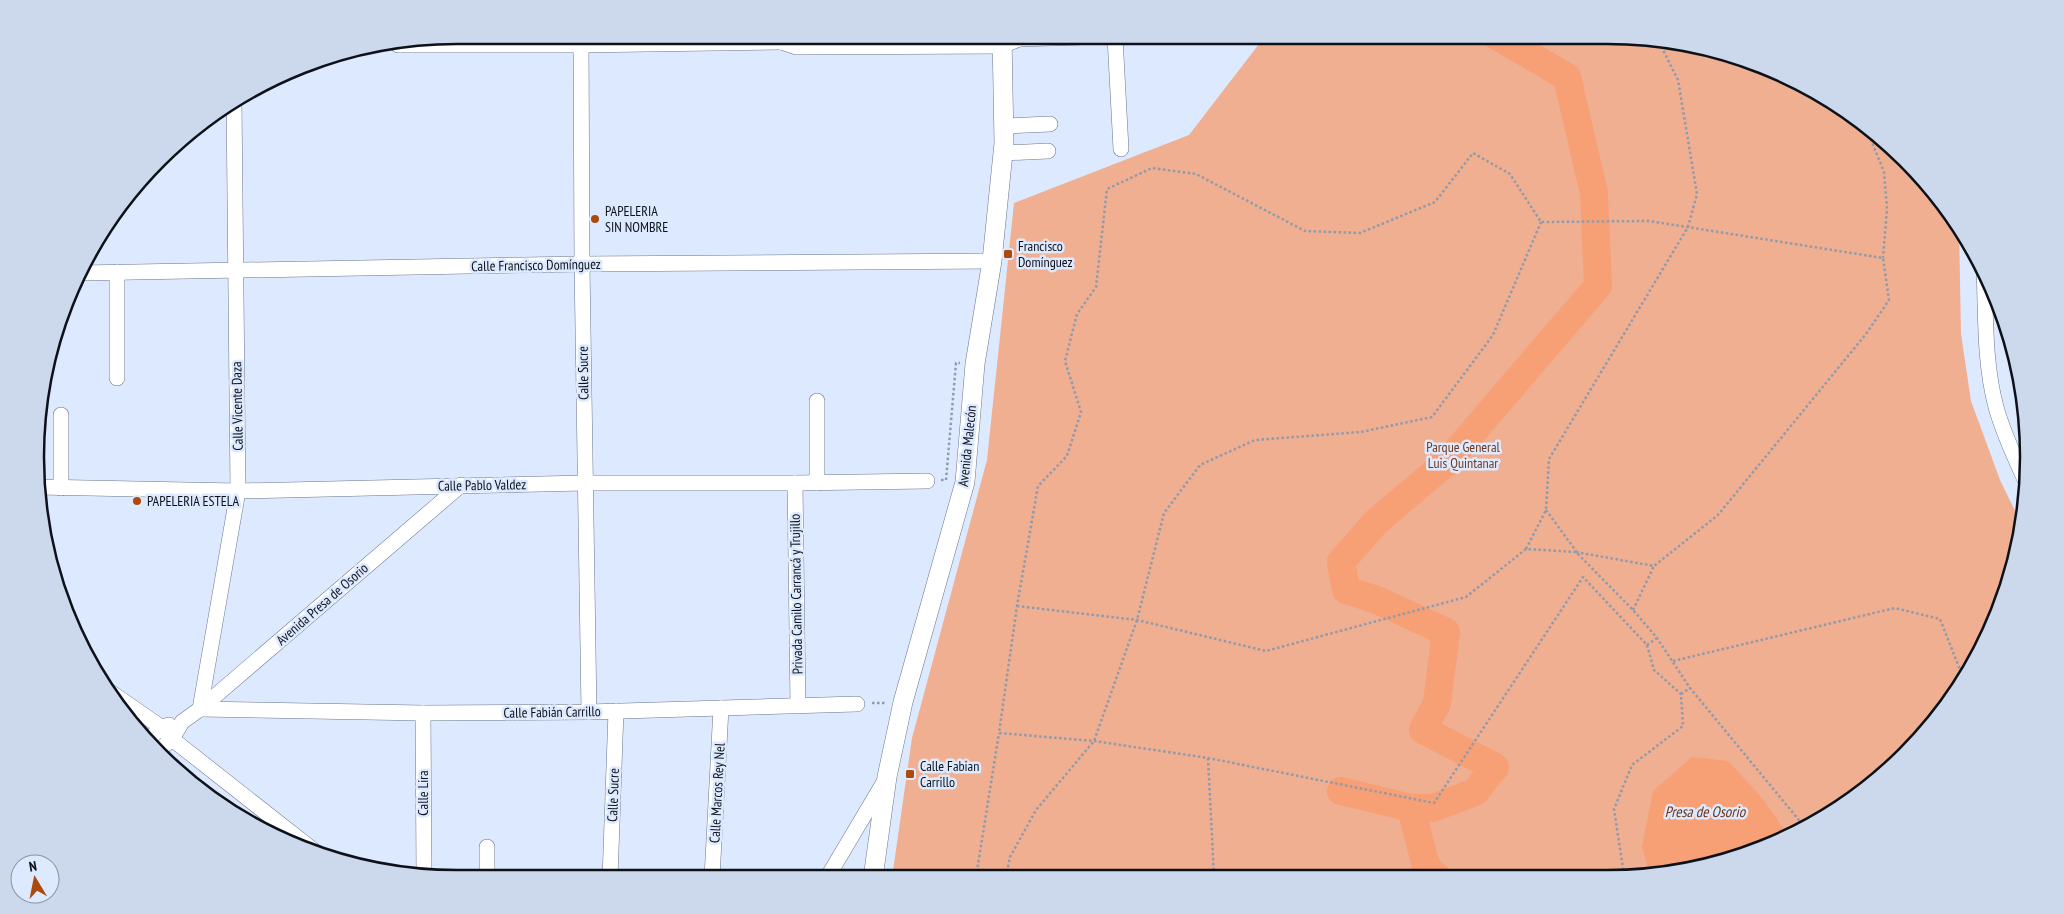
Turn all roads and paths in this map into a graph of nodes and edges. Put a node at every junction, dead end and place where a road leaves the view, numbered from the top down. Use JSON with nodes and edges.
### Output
{"nodes":[{"id":1,"x":581,"y":44,"type":"edge"},
{"id":2,"x":1006,"y":44,"type":"edge"},
{"id":3,"x":1115,"y":44,"type":"edge"},
{"id":4,"x":1662,"y":47,"type":"edge"},
{"id":5,"x":234,"y":109,"type":"edge"},
{"id":6,"x":1050,"y":124,"type":"dead end"},
{"id":7,"x":1004,"y":126,"type":"junction"},
{"id":8,"x":1871,"y":139,"type":"edge"},
{"id":9,"x":1120,"y":149,"type":"dead end"},
{"id":10,"x":1048,"y":151,"type":"dead end"},
{"id":11,"x":1003,"y":153,"type":"junction"},
{"id":12,"x":1541,"y":222,"type":"junction"},
{"id":13,"x":1688,"y":227,"type":"junction"},
{"id":14,"x":1883,"y":258,"type":"junction"},
{"id":15,"x":992,"y":260,"type":"junction"},
{"id":16,"x":582,"y":264,"type":"junction"},
{"id":17,"x":235,"y":269,"type":"junction"},
{"id":18,"x":117,"y":272,"type":"junction"},
{"id":19,"x":87,"y":273,"type":"edge"},
{"id":20,"x":1985,"y":289,"type":"edge"},
{"id":21,"x":975,"y":364,"type":"junction"},
{"id":22,"x":117,"y":378,"type":"dead end"},
{"id":23,"x":817,"y":401,"type":"dead end"},
{"id":24,"x":61,"y":415,"type":"dead end"},
{"id":25,"x":2020,"y":468,"type":"edge"},
{"id":26,"x":927,"y":481,"type":"joint"},
{"id":27,"x":585,"y":483,"type":"junction"},
{"id":28,"x":817,"y":483,"type":"junction"},
{"id":29,"x":795,"y":484,"type":"junction"},
{"id":30,"x":461,"y":485,"type":"junction"},
{"id":31,"x":45,"y":487,"type":"edge"},
{"id":32,"x":61,"y":488,"type":"junction"},
{"id":33,"x":238,"y":491,"type":"junction"},
{"id":34,"x":1546,"y":510,"type":"junction"},
{"id":35,"x":1526,"y":549,"type":"junction"},
{"id":36,"x":1576,"y":552,"type":"junction"},
{"id":37,"x":1654,"y":566,"type":"junction"},
{"id":38,"x":1017,"y":606,"type":"junction"},
{"id":39,"x":1633,"y":610,"type":"junction"},
{"id":40,"x":1137,"y":620,"type":"junction"},
{"id":41,"x":1657,"y":638,"type":"junction"},
{"id":42,"x":1646,"y":644,"type":"junction"},
{"id":43,"x":1673,"y":661,"type":"junction"},
{"id":44,"x":1961,"y":671,"type":"edge"},
{"id":45,"x":1690,"y":688,"type":"junction"},
{"id":46,"x":1681,"y":694,"type":"junction"},
{"id":47,"x":123,"y":701,"type":"edge"},
{"id":48,"x":903,"y":702,"type":"junction"},
{"id":49,"x":857,"y":704,"type":"joint"},
{"id":50,"x":798,"y":705,"type":"junction"},
{"id":51,"x":721,"y":708,"type":"junction"},
{"id":52,"x":200,"y":709,"type":"junction"},
{"id":53,"x":616,"y":711,"type":"junction"},
{"id":54,"x":588,"y":712,"type":"junction"},
{"id":55,"x":423,"y":713,"type":"junction"},
{"id":56,"x":182,"y":722,"type":"junction"},
{"id":57,"x":161,"y":727,"type":"junction"},
{"id":58,"x":999,"y":733,"type":"junction"},
{"id":59,"x":153,"y":736,"type":"edge"},
{"id":60,"x":172,"y":738,"type":"junction"},
{"id":61,"x":1094,"y":741,"type":"junction"},
{"id":62,"x":163,"y":747,"type":"edge"},
{"id":63,"x":1208,"y":758,"type":"junction"},
{"id":64,"x":887,"y":777,"type":"junction"},
{"id":65,"x":1801,"y":822,"type":"edge"},
{"id":66,"x":300,"y":839,"type":"edge"},
{"id":67,"x":487,"y":847,"type":"dead end"},
{"id":68,"x":424,"y":869,"type":"edge"},
{"id":69,"x":1623,"y":869,"type":"edge"},
{"id":70,"x":487,"y":870,"type":"edge"},
{"id":71,"x":610,"y":870,"type":"edge"},
{"id":72,"x":712,"y":870,"type":"edge"},
{"id":73,"x":833,"y":870,"type":"edge"},
{"id":74,"x":874,"y":870,"type":"edge"},
{"id":75,"x":977,"y":870,"type":"edge"},
{"id":76,"x":1007,"y":870,"type":"edge"},
{"id":77,"x":1214,"y":870,"type":"edge"}],
"edges":[{"from":1,"to":16,"type":"street","name":"Calle Sucre"},
{"from":2,"to":7,"type":"main road","name":"Avenida Malecón"},
{"from":3,"to":9,"type":"street"},
{"from":4,"to":13,"type":"path"},
{"from":5,"to":17,"type":"street","name":"Calle Vicente Daza"},
{"from":6,"to":7,"type":"street"},
{"from":7,"to":11,"type":"main road","name":"Avenida Malecón"},
{"from":8,"to":14,"type":"path"},
{"from":10,"to":11,"type":"street"},
{"from":11,"to":15,"type":"main road","name":"Avenida Malecón"},
{"from":12,"to":13,"type":"path"},
{"from":12,"to":38,"type":"path"},
{"from":12,"to":40,"type":"path"},
{"from":13,"to":14,"type":"path"},
{"from":13,"to":34,"type":"path"},
{"from":14,"to":37,"type":"path"},
{"from":15,"to":16,"type":"street","name":"Calle Francisco Domínguez"},
{"from":15,"to":21,"type":"main road","name":"Avenida Malecón"},
{"from":16,"to":17,"type":"street","name":"Calle Francisco Domínguez"},
{"from":16,"to":27,"type":"street","name":"Calle Sucre"},
{"from":17,"to":18,"type":"street","name":"Calle Francisco Domínguez"},
{"from":17,"to":33,"type":"street","name":"Calle Vicente Daza"},
{"from":18,"to":19,"type":"street","name":"Calle Francisco Domínguez"},
{"from":18,"to":22,"type":"street"},
{"from":20,"to":25,"type":"street"},
{"from":21,"to":26,"type":"path"},
{"from":21,"to":48,"type":"main road","name":"Avenida Malecón"},
{"from":23,"to":28,"type":"street"},
{"from":24,"to":32,"type":"street"},
{"from":26,"to":28,"type":"street","name":"Calle Pablo Valdez"},
{"from":27,"to":29,"type":"street","name":"Calle Pablo Valdez"},
{"from":27,"to":30,"type":"street","name":"Calle Pablo Valdez"},
{"from":27,"to":54,"type":"street","name":"Calle Sucre"},
{"from":28,"to":29,"type":"street","name":"Calle Pablo Valdez"},
{"from":29,"to":50,"type":"street","name":"Privada Camilo Carrancá y Trujillo"},
{"from":30,"to":33,"type":"street","name":"Calle Pablo Valdez"},
{"from":30,"to":52,"type":"street","name":"Avenida Presa de Osorio"},
{"from":31,"to":32,"type":"street","name":"Calle Pablo Valdez"},
{"from":32,"to":33,"type":"street","name":"Calle Pablo Valdez"},
{"from":33,"to":52,"type":"street","name":"Calle Vicente Daza"},
{"from":34,"to":35,"type":"path"},
{"from":34,"to":36,"type":"path"},
{"from":35,"to":36,"type":"path"},
{"from":35,"to":40,"type":"path"},
{"from":36,"to":37,"type":"path"},
{"from":36,"to":39,"type":"path"},
{"from":37,"to":39,"type":"path"},
{"from":38,"to":40,"type":"path"},
{"from":38,"to":58,"type":"path"},
{"from":39,"to":41,"type":"path"},
{"from":40,"to":61,"type":"path"},
{"from":41,"to":42,"type":"path"},
{"from":41,"to":43,"type":"path"},
{"from":42,"to":46,"type":"path"},
{"from":42,"to":63,"type":"path"},
{"from":43,"to":44,"type":"path"},
{"from":43,"to":45,"type":"path"},
{"from":45,"to":46,"type":"path"},
{"from":45,"to":65,"type":"path"},
{"from":46,"to":69,"type":"path"},
{"from":47,"to":57,"type":"street"},
{"from":48,"to":49,"type":"path"},
{"from":48,"to":64,"type":"main road","name":"Avenida Malecón"},
{"from":49,"to":50,"type":"street","name":"Calle Fabián Carrillo"},
{"from":50,"to":51,"type":"street","name":"Calle Fabián Carrillo"},
{"from":51,"to":53,"type":"street","name":"Calle Fabián Carrillo"},
{"from":51,"to":72,"type":"street","name":"Calle Marcos Rey Nel"},
{"from":52,"to":55,"type":"street","name":"Calle Fabián Carrillo"},
{"from":52,"to":56,"type":"street","name":"Avenida Presa de Osorio"},
{"from":53,"to":54,"type":"street","name":"Calle Fabián Carrillo"},
{"from":53,"to":71,"type":"street","name":"Calle Sucre"},
{"from":54,"to":55,"type":"street","name":"Calle Fabián Carrillo"},
{"from":55,"to":68,"type":"street","name":"Calle Lira"},
{"from":56,"to":57,"type":"street","name":"Avenida Presa de Osorio"},
{"from":56,"to":60,"type":"street","name":"Avenida Presa de Osorio"},
{"from":57,"to":59,"type":"street"},
{"from":57,"to":60,"type":"street"},
{"from":58,"to":61,"type":"path"},
{"from":58,"to":75,"type":"path"},
{"from":60,"to":62,"type":"street","name":"Avenida Presa de Osorio"},
{"from":60,"to":66,"type":"street"},
{"from":61,"to":63,"type":"path"},
{"from":61,"to":76,"type":"path"},
{"from":63,"to":77,"type":"path"},
{"from":64,"to":73,"type":"street"},
{"from":64,"to":74,"type":"main road","name":"Avenida Malecón"},
{"from":67,"to":70,"type":"street"}]}
